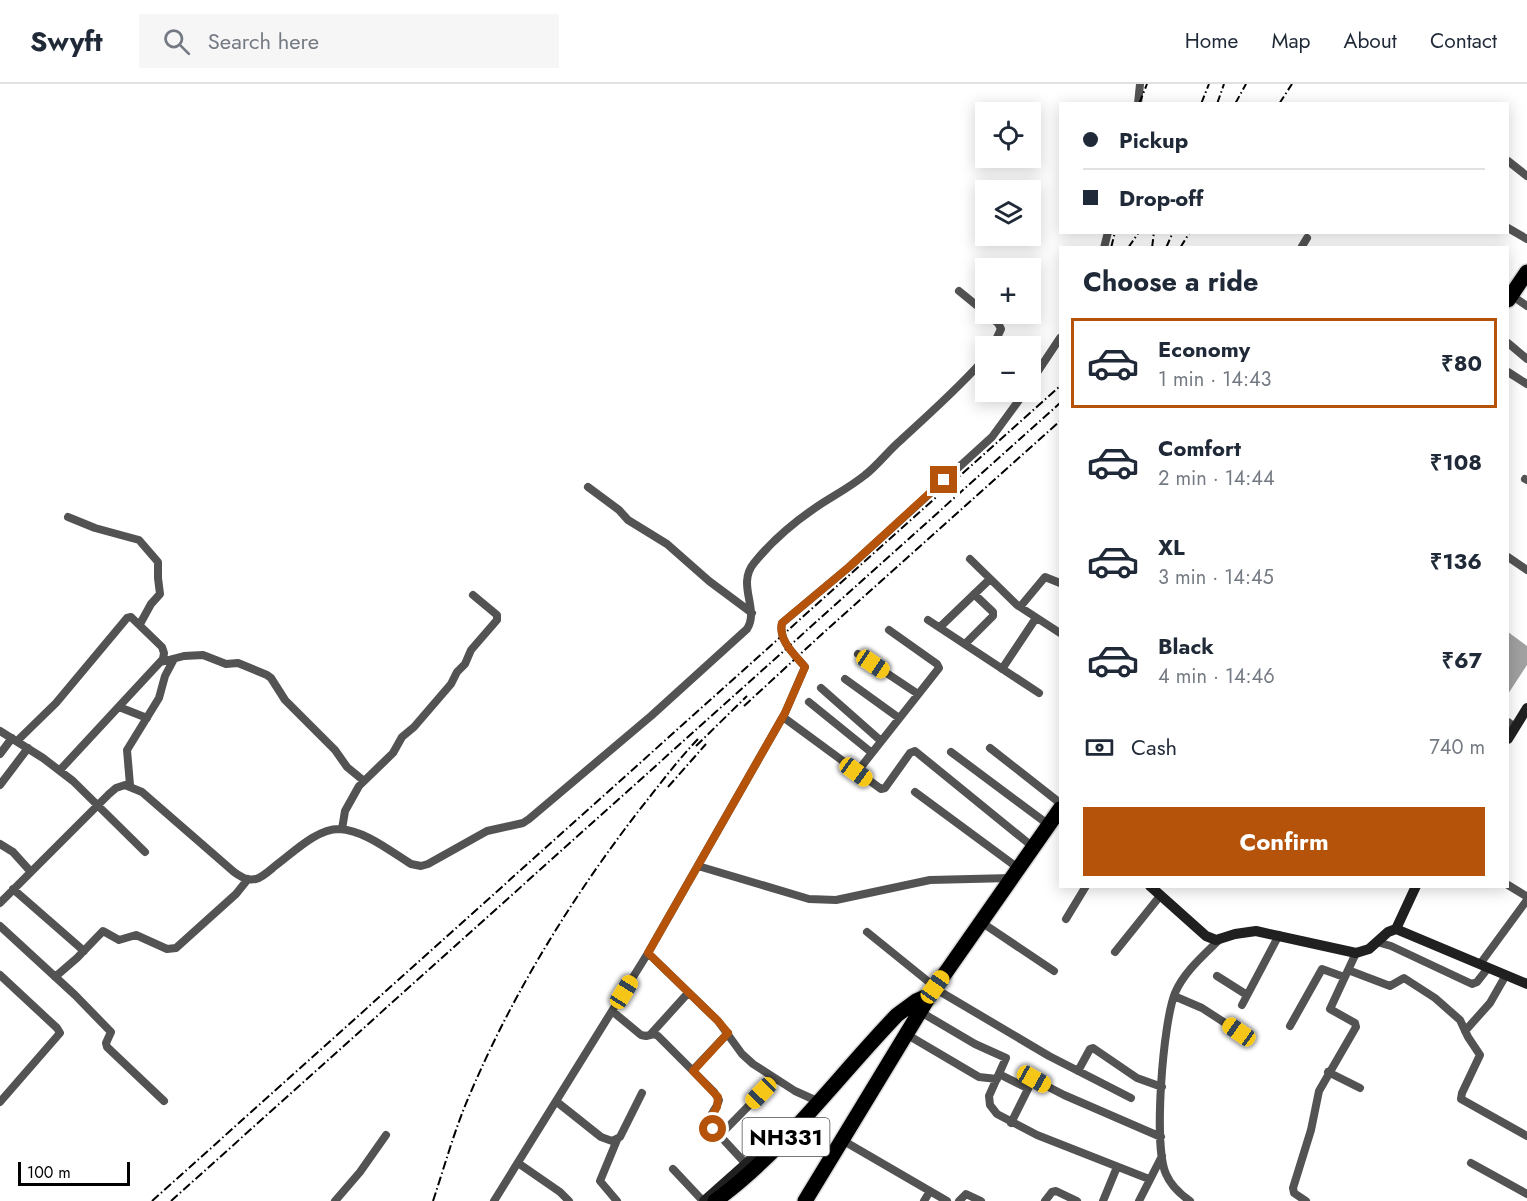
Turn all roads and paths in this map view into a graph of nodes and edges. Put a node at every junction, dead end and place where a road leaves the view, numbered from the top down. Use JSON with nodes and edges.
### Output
{"nodes":[{"id":1,"x":1140,"y":84,"type":"edge"},
{"id":2,"x":1138,"y":102,"type":"edge"},
{"id":3,"x":1509,"y":162,"type":"edge"},
{"id":4,"x":1527,"y":176,"type":"edge"},
{"id":5,"x":1509,"y":229,"type":"edge"},
{"id":6,"x":1307,"y":238,"type":"dead end"},
{"id":7,"x":1527,"y":239,"type":"edge"},
{"id":8,"x":1302,"y":246,"type":"edge"},
{"id":9,"x":1527,"y":273,"type":"edge"},
{"id":10,"x":959,"y":291,"type":"dead end"},
{"id":11,"x":1509,"y":297,"type":"edge"},
{"id":12,"x":975,"y":304,"type":"edge"},
{"id":13,"x":1527,"y":306,"type":"edge"},
{"id":14,"x":1059,"y":340,"type":"edge"},
{"id":15,"x":1509,"y":344,"type":"edge"},
{"id":16,"x":1527,"y":359,"type":"edge"},
{"id":17,"x":1041,"y":366,"type":"edge"},
{"id":18,"x":975,"y":369,"type":"edge"},
{"id":19,"x":1509,"y":373,"type":"edge"},
{"id":20,"x":1527,"y":384,"type":"edge"},
{"id":21,"x":1018,"y":402,"type":"edge"},
{"id":22,"x":588,"y":487,"type":"dead end"},
{"id":23,"x":68,"y":517,"type":"dead end"},
{"id":24,"x":1509,"y":558,"type":"edge"},
{"id":25,"x":970,"y":559,"type":"dead end"},
{"id":26,"x":1527,"y":570,"type":"edge"},
{"id":27,"x":990,"y":579,"type":"junction"},
{"id":28,"x":1059,"y":584,"type":"edge"},
{"id":29,"x":974,"y":594,"type":"junction"},
{"id":30,"x":473,"y":595,"type":"dead end"},
{"id":31,"x":1020,"y":607,"type":"junction"},
{"id":32,"x":752,"y":614,"type":"junction"},
{"id":33,"x":1036,"y":618,"type":"junction"},
{"id":34,"x":928,"y":620,"type":"dead end"},
{"id":35,"x":140,"y":624,"type":"junction"},
{"id":36,"x":940,"y":627,"type":"junction"},
{"id":37,"x":889,"y":630,"type":"dead end"},
{"id":38,"x":1059,"y":632,"type":"edge"},
{"id":39,"x":965,"y":644,"type":"junction"},
{"id":40,"x":858,"y":654,"type":"dead end"},
{"id":41,"x":174,"y":658,"type":"junction"},
{"id":42,"x":161,"y":662,"type":"junction"},
{"id":43,"x":1002,"y":669,"type":"junction"},
{"id":44,"x":845,"y":679,"type":"dead end"},
{"id":45,"x":821,"y":688,"type":"dead end"},
{"id":46,"x":1039,"y":693,"type":"dead end"},
{"id":47,"x":918,"y":694,"type":"junction"},
{"id":48,"x":809,"y":702,"type":"dead end"},
{"id":49,"x":119,"y":706,"type":"junction"},
{"id":50,"x":1527,"y":708,"type":"edge"},
{"id":51,"x":783,"y":717,"type":"junction"},
{"id":52,"x":147,"y":718,"type":"junction"},
{"id":53,"x":899,"y":718,"type":"junction"},
{"id":54,"x":1511,"y":724,"type":"edge"},
{"id":55,"x":0,"y":731,"type":"edge"},
{"id":56,"x":14,"y":740,"type":"junction"},
{"id":57,"x":881,"y":741,"type":"junction"},
{"id":58,"x":28,"y":748,"type":"junction"},
{"id":59,"x":990,"y":748,"type":"dead end"},
{"id":60,"x":951,"y":752,"type":"dead end"},
{"id":61,"x":872,"y":753,"type":"junction"},
{"id":62,"x":0,"y":754,"type":"edge"},
{"id":63,"x":60,"y":770,"type":"junction"},
{"id":64,"x":856,"y":772,"type":"junction"},
{"id":65,"x":364,"y":781,"type":"junction"},
{"id":66,"x":0,"y":785,"type":"edge"},
{"id":67,"x":130,"y":785,"type":"junction"},
{"id":68,"x":915,"y":792,"type":"dead end"},
{"id":69,"x":1059,"y":802,"type":"edge"},
{"id":70,"x":99,"y":805,"type":"junction"},
{"id":71,"x":1059,"y":810,"type":"edge"},
{"id":72,"x":1049,"y":825,"type":"junction"},
{"id":73,"x":342,"y":830,"type":"junction"},
{"id":74,"x":0,"y":844,"type":"edge"},
{"id":75,"x":1033,"y":847,"type":"junction"},
{"id":76,"x":145,"y":852,"type":"dead end"},
{"id":77,"x":698,"y":866,"type":"junction"},
{"id":78,"x":31,"y":872,"type":"junction"},
{"id":79,"x":1014,"y":873,"type":"junction"},
{"id":80,"x":248,"y":879,"type":"junction"},
{"id":81,"x":1509,"y":886,"type":"edge"},
{"id":82,"x":1085,"y":888,"type":"edge"},
{"id":83,"x":1152,"y":888,"type":"edge"},
{"id":84,"x":1415,"y":888,"type":"edge"},
{"id":85,"x":13,"y":889,"type":"junction"},
{"id":86,"x":1160,"y":896,"type":"junction"},
{"id":87,"x":0,"y":903,"type":"edge"},
{"id":88,"x":1066,"y":919,"type":"dead end"},
{"id":89,"x":980,"y":921,"type":"junction"},
{"id":90,"x":0,"y":926,"type":"edge"},
{"id":91,"x":1396,"y":929,"type":"junction"},
{"id":92,"x":867,"y":932,"type":"dead end"},
{"id":93,"x":1279,"y":935,"type":"junction"},
{"id":94,"x":1219,"y":940,"type":"junction"},
{"id":95,"x":1377,"y":942,"type":"junction"},
{"id":96,"x":84,"y":951,"type":"junction"},
{"id":97,"x":1115,"y":952,"type":"dead end"},
{"id":98,"x":648,"y":953,"type":"junction"},
{"id":99,"x":1356,"y":953,"type":"junction"},
{"id":100,"x":1484,"y":966,"type":"junction"},
{"id":101,"x":1054,"y":971,"type":"dead end"},
{"id":102,"x":1346,"y":974,"type":"junction"},
{"id":103,"x":0,"y":975,"type":"edge"},
{"id":104,"x":1506,"y":975,"type":"junction"},
{"id":105,"x":1217,"y":976,"type":"dead end"},
{"id":106,"x":55,"y":977,"type":"junction"},
{"id":107,"x":1527,"y":984,"type":"edge"},
{"id":108,"x":933,"y":990,"type":"junction"},
{"id":109,"x":688,"y":993,"type":"junction"},
{"id":110,"x":1247,"y":995,"type":"junction"},
{"id":111,"x":1174,"y":996,"type":"junction"},
{"id":112,"x":1242,"y":1005,"type":"dead end"},
{"id":113,"x":612,"y":1011,"type":"junction"},
{"id":114,"x":919,"y":1011,"type":"junction"},
{"id":115,"x":1290,"y":1026,"type":"dead end"},
{"id":116,"x":1465,"y":1031,"type":"junction"},
{"id":117,"x":1239,"y":1032,"type":"dead end"},
{"id":118,"x":728,"y":1033,"type":"junction"},
{"id":119,"x":906,"y":1034,"type":"junction"},
{"id":120,"x":650,"y":1035,"type":"junction"},
{"id":121,"x":872,"y":1042,"type":"junction"},
{"id":122,"x":693,"y":1071,"type":"junction"},
{"id":123,"x":1078,"y":1071,"type":"junction"},
{"id":124,"x":1328,"y":1072,"type":"junction"},
{"id":125,"x":998,"y":1076,"type":"junction"},
{"id":126,"x":775,"y":1079,"type":"junction"},
{"id":127,"x":1027,"y":1088,"type":"junction"},
{"id":128,"x":1162,"y":1088,"type":"junction"},
{"id":129,"x":1360,"y":1088,"type":"dead end"},
{"id":130,"x":642,"y":1093,"type":"dead end"},
{"id":131,"x":1131,"y":1098,"type":"dead end"},
{"id":132,"x":814,"y":1100,"type":"junction"},
{"id":133,"x":164,"y":1101,"type":"dead end"},
{"id":134,"x":0,"y":1102,"type":"edge"},
{"id":135,"x":557,"y":1102,"type":"junction"},
{"id":136,"x":1011,"y":1123,"type":"junction"},
{"id":137,"x":386,"y":1135,"type":"dead end"},
{"id":138,"x":719,"y":1136,"type":"junction"},
{"id":139,"x":1527,"y":1136,"type":"edge"},
{"id":140,"x":1161,"y":1137,"type":"junction"},
{"id":141,"x":617,"y":1140,"type":"junction"},
{"id":142,"x":842,"y":1140,"type":"junction"},
{"id":143,"x":1162,"y":1156,"type":"junction"},
{"id":144,"x":518,"y":1163,"type":"junction"},
{"id":145,"x":1471,"y":1163,"type":"dead end"},
{"id":146,"x":746,"y":1164,"type":"junction"},
{"id":147,"x":1117,"y":1167,"type":"junction"},
{"id":148,"x":673,"y":1169,"type":"dead end"},
{"id":149,"x":1149,"y":1179,"type":"junction"},
{"id":150,"x":930,"y":1191,"type":"junction"},
{"id":151,"x":1527,"y":1194,"type":"edge"},
{"id":152,"x":335,"y":1201,"type":"edge"},
{"id":153,"x":494,"y":1201,"type":"edge"},
{"id":154,"x":569,"y":1201,"type":"edge"},
{"id":155,"x":617,"y":1201,"type":"edge"},
{"id":156,"x":704,"y":1201,"type":"edge"},
{"id":157,"x":715,"y":1201,"type":"edge"},
{"id":158,"x":727,"y":1201,"type":"edge"},
{"id":159,"x":805,"y":1201,"type":"edge"},
{"id":160,"x":924,"y":1201,"type":"edge"},
{"id":161,"x":947,"y":1201,"type":"edge"},
{"id":162,"x":959,"y":1201,"type":"edge"},
{"id":163,"x":981,"y":1201,"type":"edge"},
{"id":164,"x":1046,"y":1201,"type":"edge"},
{"id":165,"x":1077,"y":1201,"type":"edge"},
{"id":166,"x":1103,"y":1201,"type":"edge"},
{"id":167,"x":1139,"y":1201,"type":"edge"},
{"id":168,"x":1190,"y":1201,"type":"edge"},
{"id":169,"x":1306,"y":1201,"type":"edge"}],
"edges":[{"from":1,"to":2,"type":"street"},
{"from":3,"to":4,"type":"street"},
{"from":5,"to":7,"type":"street"},
{"from":6,"to":8,"type":"street"},
{"from":9,"to":11,"type":"highway"},
{"from":10,"to":12,"type":"street"},
{"from":11,"to":13,"type":"street"},
{"from":14,"to":17,"type":"street"},
{"from":15,"to":16,"type":"street"},
{"from":18,"to":32,"type":"street"},
{"from":19,"to":20,"type":"street"},
{"from":21,"to":51,"type":"street"},
{"from":22,"to":32,"type":"street"},
{"from":23,"to":35,"type":"street"},
{"from":24,"to":26,"type":"street"},
{"from":25,"to":27,"type":"street"},
{"from":27,"to":29,"type":"street"},
{"from":27,"to":31,"type":"street"},
{"from":28,"to":31,"type":"street"},
{"from":29,"to":36,"type":"street"},
{"from":29,"to":39,"type":"street"},
{"from":30,"to":65,"type":"street"},
{"from":31,"to":33,"type":"street"},
{"from":32,"to":73,"type":"street"},
{"from":33,"to":38,"type":"street"},
{"from":33,"to":43,"type":"street"},
{"from":34,"to":36,"type":"street"},
{"from":35,"to":42,"type":"street"},
{"from":35,"to":56,"type":"street"},
{"from":36,"to":39,"type":"street"},
{"from":37,"to":47,"type":"street"},
{"from":39,"to":43,"type":"street"},
{"from":40,"to":47,"type":"street"},
{"from":41,"to":42,"type":"street"},
{"from":41,"to":52,"type":"street"},
{"from":41,"to":65,"type":"street"},
{"from":42,"to":49,"type":"street"},
{"from":43,"to":46,"type":"street"},
{"from":44,"to":53,"type":"street"},
{"from":45,"to":57,"type":"street"},
{"from":47,"to":53,"type":"street"},
{"from":48,"to":61,"type":"street"},
{"from":49,"to":52,"type":"street"},
{"from":49,"to":63,"type":"street"},
{"from":50,"to":54,"type":"street"},
{"from":51,"to":64,"type":"street"},
{"from":51,"to":77,"type":"street"},
{"from":52,"to":67,"type":"street"},
{"from":53,"to":57,"type":"street"},
{"from":55,"to":56,"type":"street"},
{"from":56,"to":58,"type":"street"},
{"from":56,"to":62,"type":"street"},
{"from":57,"to":61,"type":"street"},
{"from":58,"to":63,"type":"street"},
{"from":58,"to":66,"type":"street"},
{"from":59,"to":69,"type":"street"},
{"from":60,"to":72,"type":"street"},
{"from":61,"to":64,"type":"street"},
{"from":63,"to":70,"type":"street"},
{"from":64,"to":75,"type":"street"},
{"from":65,"to":73,"type":"street"},
{"from":67,"to":70,"type":"street"},
{"from":67,"to":80,"type":"street"},
{"from":68,"to":79,"type":"street"},
{"from":70,"to":76,"type":"street"},
{"from":70,"to":78,"type":"street"},
{"from":71,"to":72,"type":"highway"},
{"from":72,"to":75,"type":"highway"},
{"from":73,"to":80,"type":"street"},
{"from":74,"to":78,"type":"street"},
{"from":75,"to":79,"type":"highway"},
{"from":77,"to":79,"type":"street"},
{"from":77,"to":98,"type":"street"},
{"from":78,"to":85,"type":"street"},
{"from":79,"to":89,"type":"highway"},
{"from":80,"to":96,"type":"street"},
{"from":81,"to":100,"type":"street"},
{"from":82,"to":88,"type":"street"},
{"from":83,"to":86,"type":"street"},
{"from":84,"to":91,"type":"street"},
{"from":85,"to":87,"type":"street"},
{"from":85,"to":96,"type":"street"},
{"from":86,"to":94,"type":"street"},
{"from":86,"to":97,"type":"street"},
{"from":89,"to":101,"type":"street"},
{"from":89,"to":108,"type":"highway"},
{"from":90,"to":106,"type":"street"},
{"from":91,"to":95,"type":"street"},
{"from":91,"to":100,"type":"street"},
{"from":92,"to":108,"type":"street"},
{"from":93,"to":94,"type":"street"},
{"from":93,"to":99,"type":"street"},
{"from":93,"to":110,"type":"street"},
{"from":94,"to":111,"type":"street"},
{"from":95,"to":99,"type":"street"},
{"from":95,"to":100,"type":"street"},
{"from":96,"to":106,"type":"street"},
{"from":98,"to":109,"type":"street"},
{"from":98,"to":113,"type":"street"},
{"from":99,"to":102,"type":"street"},
{"from":100,"to":104,"type":"street"},
{"from":102,"to":115,"type":"street"},
{"from":102,"to":116,"type":"street"},
{"from":102,"to":124,"type":"street"},
{"from":103,"to":134,"type":"street"},
{"from":104,"to":107,"type":"street"},
{"from":104,"to":116,"type":"street"},
{"from":105,"to":110,"type":"street"},
{"from":106,"to":133,"type":"street"},
{"from":108,"to":114,"type":"highway"},
{"from":108,"to":121,"type":"highway","number":"NH331"},
{"from":108,"to":123,"type":"street"},
{"from":109,"to":118,"type":"street"},
{"from":109,"to":120,"type":"street"},
{"from":110,"to":112,"type":"street"},
{"from":111,"to":117,"type":"street"},
{"from":111,"to":128,"type":"street"},
{"from":113,"to":120,"type":"street"},
{"from":113,"to":135,"type":"street"},
{"from":114,"to":119,"type":"highway"},
{"from":114,"to":125,"type":"street"},
{"from":116,"to":139,"type":"street"},
{"from":118,"to":122,"type":"street"},
{"from":118,"to":126,"type":"street"},
{"from":119,"to":125,"type":"street"},
{"from":119,"to":142,"type":"highway"},
{"from":120,"to":122,"type":"street"},
{"from":121,"to":132,"type":"street"},
{"from":121,"to":157,"type":"highway","number":"NH331"},
{"from":121,"to":158,"type":"street"},
{"from":122,"to":138,"type":"street"},
{"from":123,"to":128,"type":"street"},
{"from":123,"to":131,"type":"street"},
{"from":124,"to":129,"type":"street"},
{"from":124,"to":169,"type":"street"},
{"from":125,"to":127,"type":"street"},
{"from":125,"to":136,"type":"street"},
{"from":126,"to":132,"type":"street"},
{"from":126,"to":138,"type":"street"},
{"from":127,"to":136,"type":"street"},
{"from":127,"to":140,"type":"street"},
{"from":128,"to":140,"type":"street"},
{"from":130,"to":141,"type":"street"},
{"from":132,"to":146,"type":"street"},
{"from":135,"to":141,"type":"street"},
{"from":135,"to":144,"type":"street"},
{"from":136,"to":147,"type":"street"},
{"from":137,"to":152,"type":"street"},
{"from":138,"to":146,"type":"street"},
{"from":140,"to":143,"type":"street"},
{"from":141,"to":155,"type":"street"},
{"from":142,"to":150,"type":"street"},
{"from":142,"to":159,"type":"highway"},
{"from":143,"to":149,"type":"street"},
{"from":143,"to":168,"type":"street"},
{"from":144,"to":153,"type":"street"},
{"from":144,"to":154,"type":"street"},
{"from":145,"to":151,"type":"street"},
{"from":146,"to":156,"type":"street"},
{"from":147,"to":149,"type":"street"},
{"from":147,"to":166,"type":"street"},
{"from":148,"to":156,"type":"street"},
{"from":149,"to":167,"type":"street"},
{"from":150,"to":160,"type":"street"},
{"from":150,"to":161,"type":"street"},
{"from":162,"to":163,"type":"street"},
{"from":164,"to":165,"type":"street"}]}
